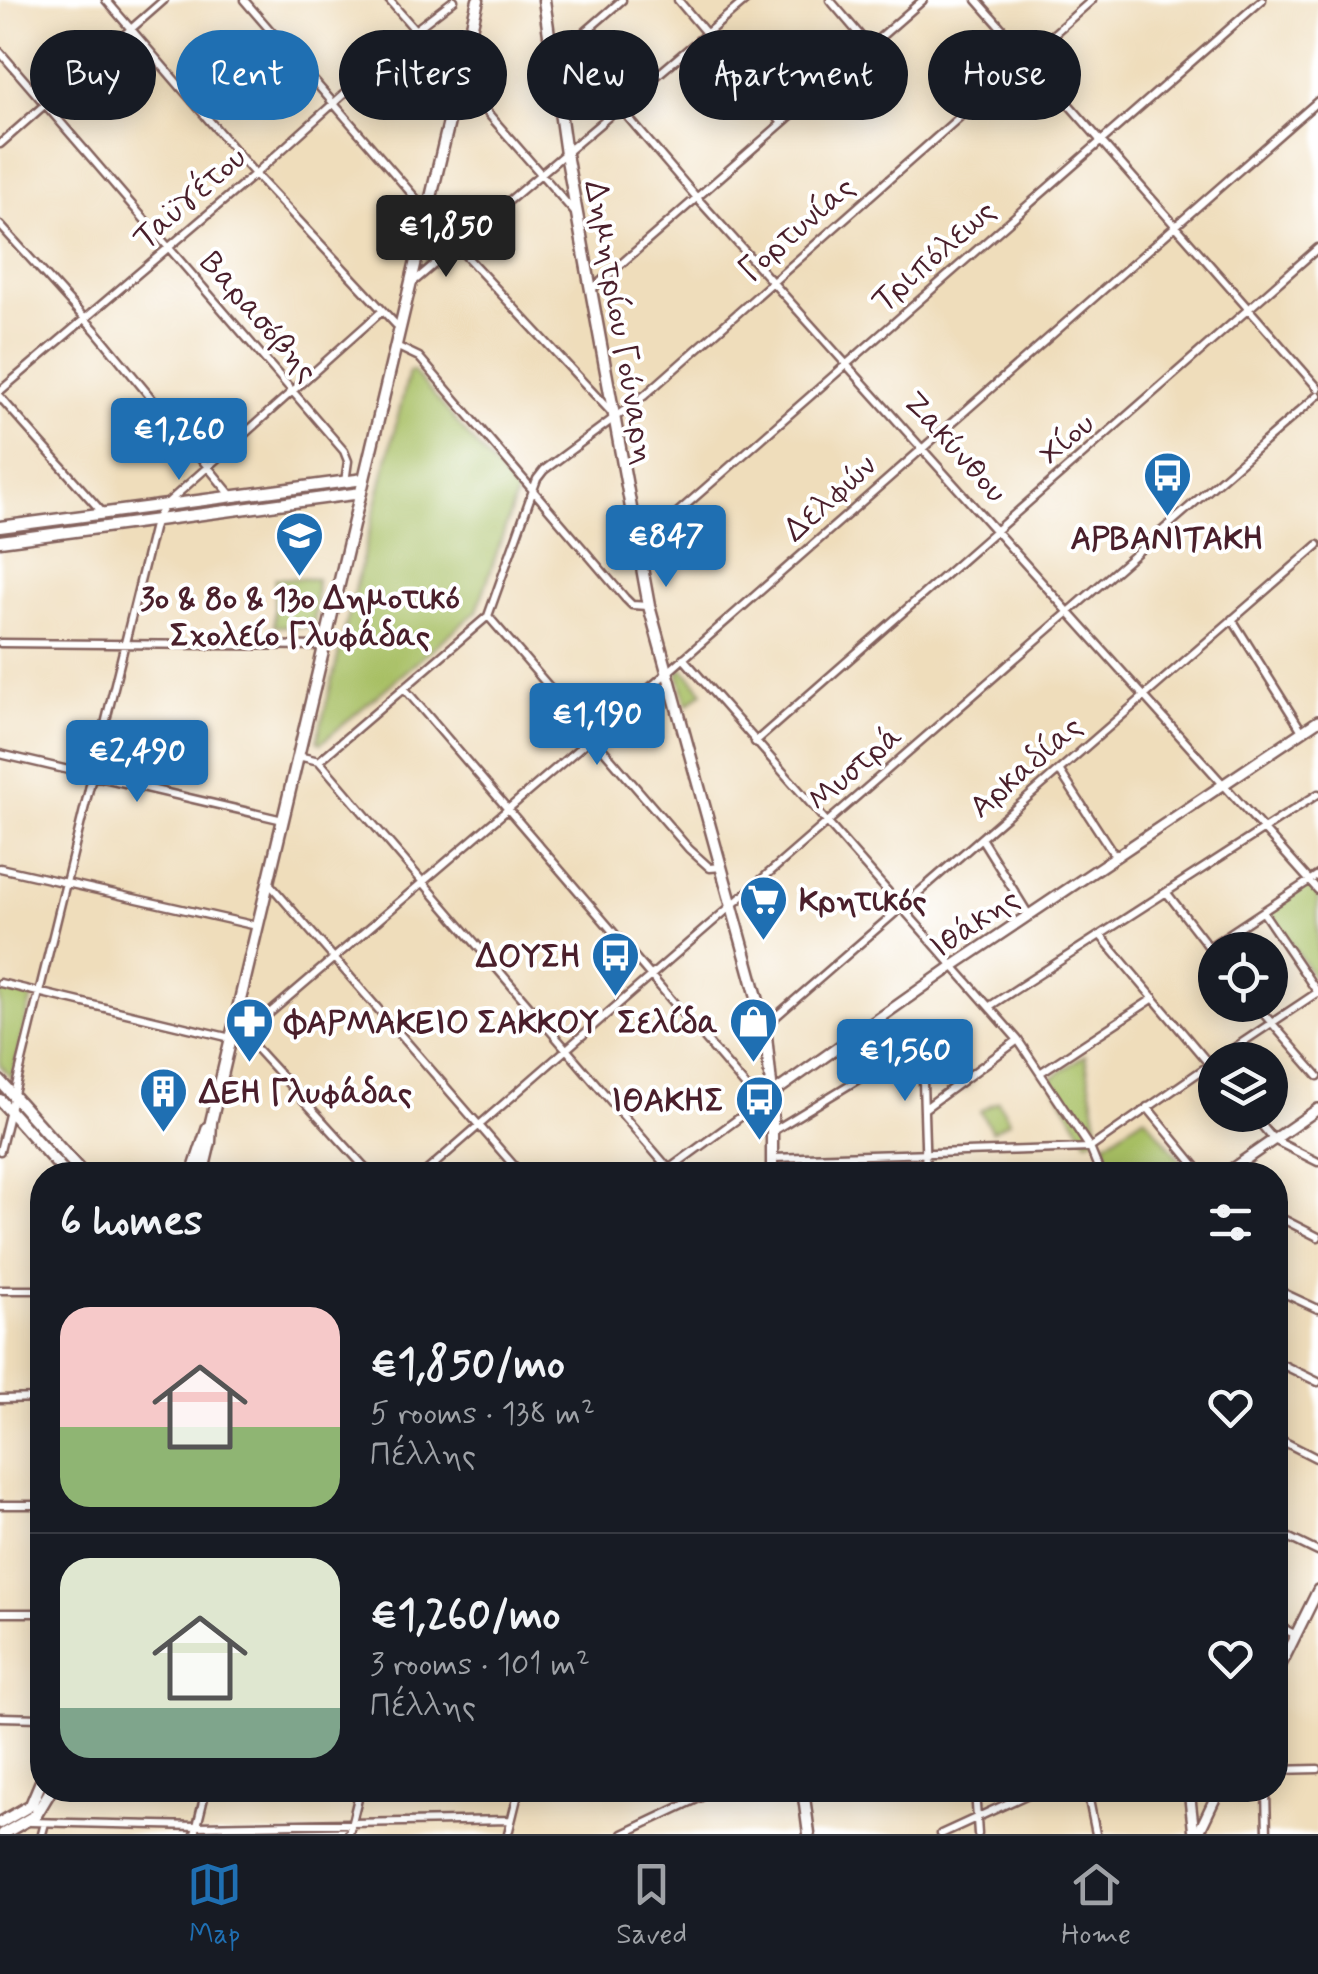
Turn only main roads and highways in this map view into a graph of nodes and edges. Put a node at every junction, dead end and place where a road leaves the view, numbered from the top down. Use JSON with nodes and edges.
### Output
{"nodes":[{"id":1,"x":478,"y":0,"type":"edge"},
{"id":2,"x":544,"y":0,"type":"edge"},
{"id":3,"x":364,"y":479,"type":"junction"},
{"id":4,"x":361,"y":493,"type":"junction"},
{"id":5,"x":0,"y":527,"type":"edge"},
{"id":6,"x":0,"y":541,"type":"edge"},
{"id":7,"x":0,"y":1081,"type":"edge"},
{"id":8,"x":0,"y":1100,"type":"edge"},
{"id":9,"x":211,"y":1122,"type":"junction"},
{"id":10,"x":56,"y":1162,"type":"edge"},
{"id":11,"x":72,"y":1162,"type":"edge"},
{"id":12,"x":195,"y":1162,"type":"edge"},
{"id":13,"x":205,"y":1162,"type":"edge"},
{"id":14,"x":772,"y":1162,"type":"edge"},
{"id":15,"x":33,"y":1802,"type":"edge"},
{"id":16,"x":45,"y":1802,"type":"edge"},
{"id":17,"x":804,"y":1802,"type":"edge"},
{"id":18,"x":0,"y":1823,"type":"edge"},
{"id":19,"x":3,"y":1834,"type":"edge"},
{"id":20,"x":808,"y":1834,"type":"edge"}],
"edges":[{"from":1,"to":3,"type":"main road"},
{"from":2,"to":14,"type":"main road","name":"Δημητρίου Γούναρη"},
{"from":3,"to":4,"type":"main road"},
{"from":3,"to":5,"type":"main road"},
{"from":4,"to":6,"type":"main road"},
{"from":4,"to":9,"type":"main road"},
{"from":7,"to":11,"type":"main road"},
{"from":8,"to":10,"type":"main road"},
{"from":9,"to":12,"type":"main road"},
{"from":9,"to":13,"type":"main road"},
{"from":15,"to":18,"type":"main road"},
{"from":16,"to":19,"type":"main road"},
{"from":17,"to":20,"type":"main road"}]}
